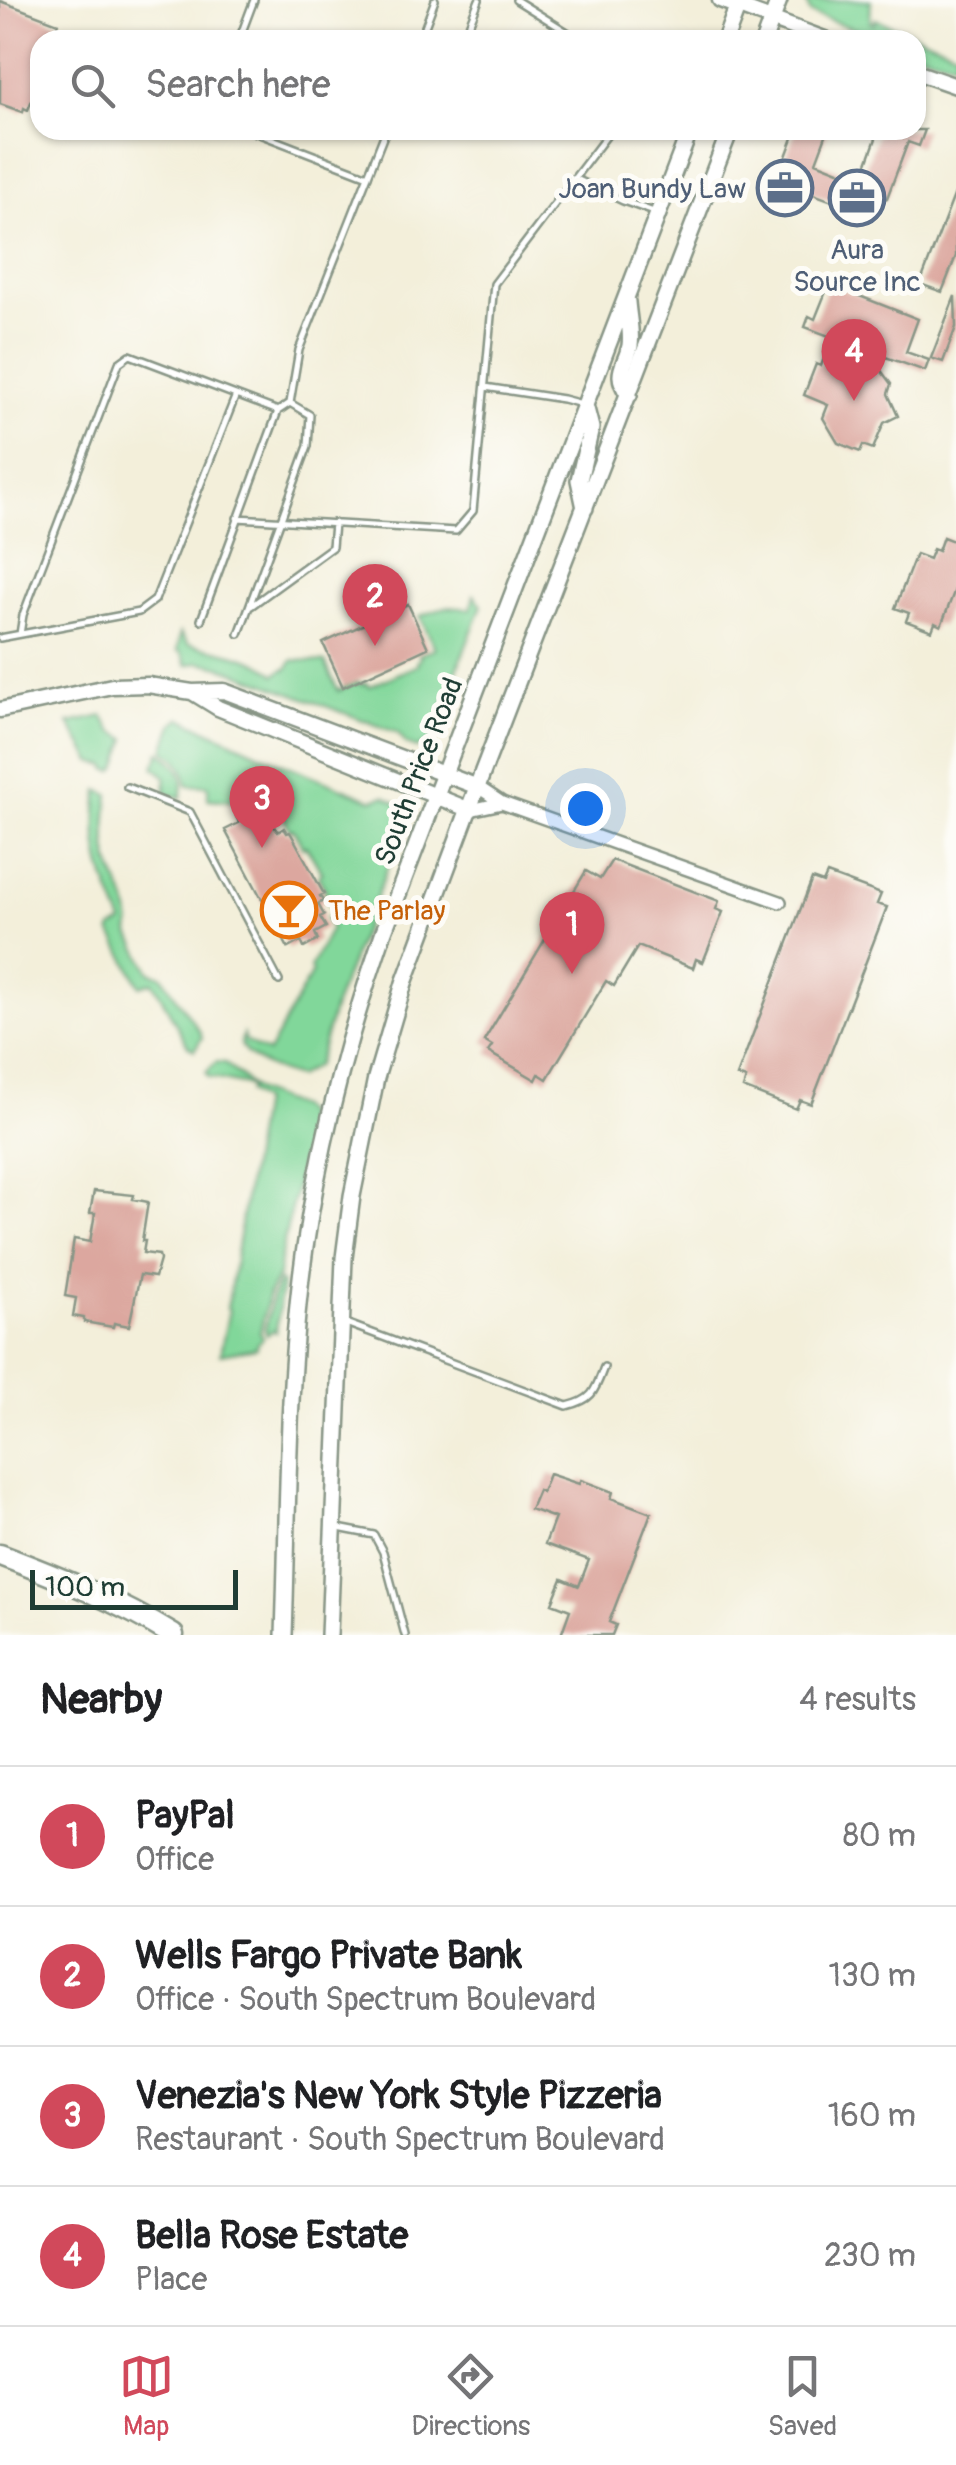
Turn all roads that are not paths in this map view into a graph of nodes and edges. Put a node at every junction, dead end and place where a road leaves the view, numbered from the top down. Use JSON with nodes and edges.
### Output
{"nodes":[{"id":1,"x":254,"y":0,"type":"edge"},
{"id":2,"x":436,"y":0,"type":"edge"},
{"id":3,"x":479,"y":0,"type":"edge"},
{"id":4,"x":516,"y":0,"type":"edge"},
{"id":5,"x":720,"y":0,"type":"edge"},
{"id":6,"x":779,"y":0,"type":"edge"},
{"id":7,"x":738,"y":3,"type":"edge"},
{"id":8,"x":772,"y":19,"type":"junction"},
{"id":9,"x":243,"y":30,"type":"edge"},
{"id":10,"x":424,"y":30,"type":"edge"},
{"id":11,"x":467,"y":30,"type":"edge"},
{"id":12,"x":564,"y":30,"type":"edge"},
{"id":13,"x":729,"y":30,"type":"edge"},
{"id":14,"x":768,"y":30,"type":"edge"},
{"id":15,"x":801,"y":30,"type":"edge"},
{"id":16,"x":926,"y":76,"type":"edge"},
{"id":17,"x":956,"y":86,"type":"edge"},
{"id":18,"x":275,"y":140,"type":"edge"},
{"id":19,"x":382,"y":140,"type":"edge"},
{"id":20,"x":603,"y":140,"type":"edge"},
{"id":21,"x":686,"y":140,"type":"edge"},
{"id":22,"x":726,"y":140,"type":"edge"},
{"id":23,"x":368,"y":176,"type":"junction"},
{"id":24,"x":574,"y":178,"type":"junction"},
{"id":25,"x":658,"y":214,"type":"junction"},
{"id":26,"x":626,"y":298,"type":"junction"},
{"id":27,"x":485,"y":387,"type":"junction"},
{"id":28,"x":236,"y":394,"type":"junction"},
{"id":29,"x":629,"y":394,"type":"junction"},
{"id":30,"x":290,"y":404,"type":"junction"},
{"id":31,"x":585,"y":404,"type":"junction"},
{"id":32,"x":278,"y":411,"type":"junction"},
{"id":33,"x":586,"y":508,"type":"junction"},
{"id":34,"x":237,"y":518,"type":"junction"},
{"id":35,"x":281,"y":520,"type":"junction"},
{"id":36,"x":334,"y":524,"type":"junction"},
{"id":37,"x":248,"y":608,"type":"junction"},
{"id":38,"x":201,"y":620,"type":"dead end"},
{"id":39,"x":20,"y":634,"type":"junction"},
{"id":40,"x":238,"y":634,"type":"dead end"},
{"id":41,"x":0,"y":638,"type":"edge"},
{"id":42,"x":192,"y":692,"type":"junction"},
{"id":43,"x":0,"y":710,"type":"edge"},
{"id":44,"x":444,"y":774,"type":"junction"},
{"id":45,"x":478,"y":787,"type":"junction"},
{"id":46,"x":127,"y":788,"type":"dead end"},
{"id":47,"x":435,"y":796,"type":"junction"},
{"id":48,"x":502,"y":803,"type":"junction"},
{"id":49,"x":470,"y":810,"type":"junction"},
{"id":50,"x":780,"y":902,"type":"dead end"},
{"id":51,"x":279,"y":981,"type":"dead end"},
{"id":52,"x":340,"y":1321,"type":"junction"},
{"id":53,"x":604,"y":1367,"type":"dead end"},
{"id":54,"x":332,"y":1526,"type":"junction"},
{"id":55,"x":0,"y":1555,"type":"edge"},
{"id":56,"x":172,"y":1635,"type":"edge"},
{"id":57,"x":284,"y":1635,"type":"edge"},
{"id":58,"x":329,"y":1635,"type":"edge"},
{"id":59,"x":404,"y":1635,"type":"edge"}],
"edges":[{"from":1,"to":9,"type":"lane"},
{"from":2,"to":10,"type":"lane"},
{"from":3,"to":11,"type":"lane"},
{"from":4,"to":12,"type":"lane"},
{"from":5,"to":7,"type":"street"},
{"from":6,"to":8,"type":"main road"},
{"from":7,"to":8,"type":"street"},
{"from":7,"to":13,"type":"main road"},
{"from":8,"to":14,"type":"main road"},
{"from":8,"to":15,"type":"street"},
{"from":16,"to":17,"type":"street"},
{"from":18,"to":23,"type":"lane"},
{"from":19,"to":23,"type":"lane"},
{"from":20,"to":24,"type":"lane"},
{"from":21,"to":25,"type":"main road","name":"South Price Road"},
{"from":22,"to":29,"type":"main road"},
{"from":23,"to":30,"type":"lane"},
{"from":24,"to":25,"type":"lane"},
{"from":24,"to":27,"type":"lane"},
{"from":25,"to":26,"type":"main road","name":"South Price Road"},
{"from":26,"to":29,"type":"main road"},
{"from":26,"to":31,"type":"main road","name":"South Price Road"},
{"from":27,"to":31,"type":"lane"},
{"from":27,"to":36,"type":"lane"},
{"from":28,"to":32,"type":"lane"},
{"from":28,"to":39,"type":"lane"},
{"from":28,"to":39,"type":"lane"},
{"from":29,"to":33,"type":"main road"},
{"from":30,"to":32,"type":"lane"},
{"from":30,"to":35,"type":"lane"},
{"from":31,"to":33,"type":"main road"},
{"from":31,"to":44,"type":"main road","name":"South Price Road"},
{"from":32,"to":34,"type":"lane"},
{"from":33,"to":45,"type":"main road"},
{"from":34,"to":35,"type":"lane"},
{"from":34,"to":38,"type":"lane"},
{"from":35,"to":36,"type":"lane"},
{"from":35,"to":37,"type":"lane"},
{"from":36,"to":37,"type":"lane"},
{"from":37,"to":40,"type":"lane"},
{"from":39,"to":41,"type":"lane"},
{"from":42,"to":43,"type":"street"},
{"from":42,"to":44,"type":"street"},
{"from":42,"to":47,"type":"street"},
{"from":44,"to":45,"type":"street"},
{"from":44,"to":47,"type":"main road","name":"South Price Road"},
{"from":45,"to":48,"type":"street"},
{"from":45,"to":49,"type":"main road"},
{"from":46,"to":51,"type":"lane"},
{"from":47,"to":49,"type":"street"},
{"from":47,"to":57,"type":"main road","name":"South Price Road"},
{"from":48,"to":49,"type":"street"},
{"from":48,"to":50,"type":"street"},
{"from":49,"to":52,"type":"main road"},
{"from":52,"to":53,"type":"lane"},
{"from":52,"to":54,"type":"main road"},
{"from":54,"to":58,"type":"main road"},
{"from":54,"to":59,"type":"lane"},
{"from":55,"to":56,"type":"highway"}]}
